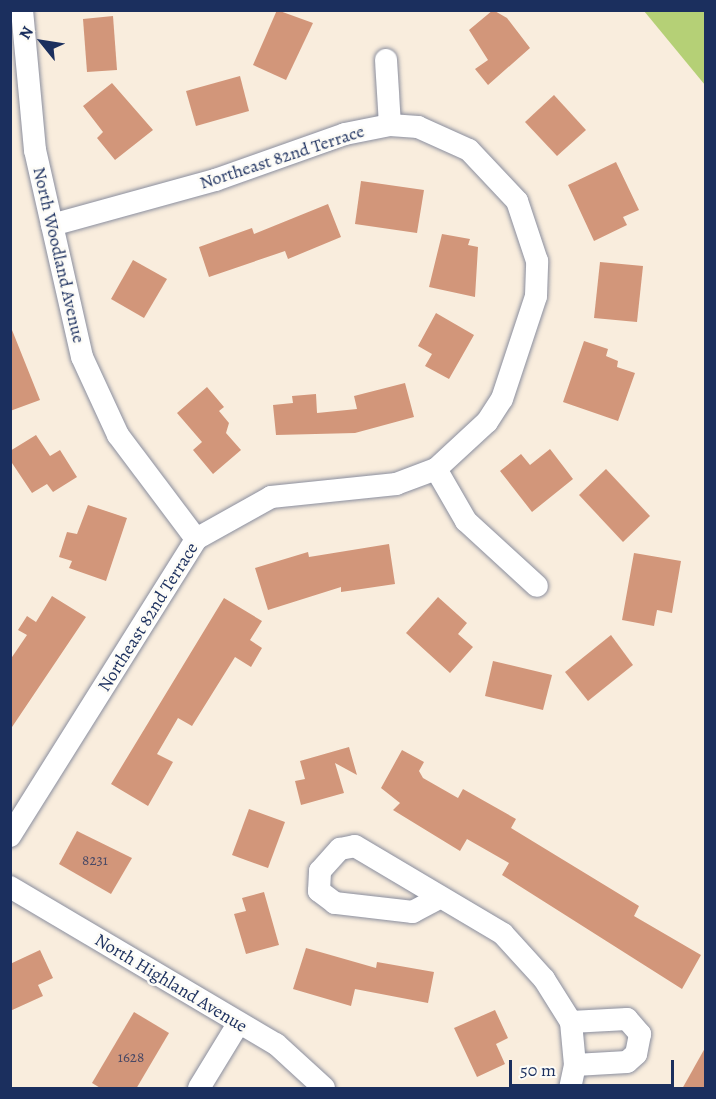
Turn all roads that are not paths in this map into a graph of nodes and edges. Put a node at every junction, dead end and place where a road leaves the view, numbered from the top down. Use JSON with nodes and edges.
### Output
{"nodes":[{"id":1,"x":22,"y":10,"type":"edge"},
{"id":2,"x":386,"y":60,"type":"dead end"},
{"id":3,"x":390,"y":125,"type":"junction"},
{"id":4,"x":52,"y":225,"type":"junction"},
{"id":5,"x":436,"y":469,"type":"junction"},
{"id":6,"x":196,"y":539,"type":"junction"},
{"id":7,"x":537,"y":586,"type":"dead end"},
{"id":8,"x":10,"y":836,"type":"edge"},
{"id":9,"x":10,"y":887,"type":"edge"},
{"id":10,"x":439,"y":898,"type":"junction"},
{"id":11,"x":571,"y":1022,"type":"junction"},
{"id":12,"x":238,"y":1024,"type":"junction"},
{"id":13,"x":575,"y":1065,"type":"junction"},
{"id":14,"x":199,"y":1089,"type":"edge"},
{"id":15,"x":324,"y":1089,"type":"edge"},
{"id":16,"x":570,"y":1089,"type":"edge"}],
"edges":[{"from":1,"to":4,"type":"street","name":"North Woodland Avenue"},
{"from":2,"to":3,"type":"street"},
{"from":3,"to":4,"type":"street","name":"Northeast 82nd Terrace"},
{"from":3,"to":5,"type":"street","name":"Northeast 82nd Terrace"},
{"from":4,"to":6,"type":"street","name":"North Woodland Avenue"},
{"from":5,"to":6,"type":"street","name":"Northeast 82nd Terrace"},
{"from":5,"to":7,"type":"street"},
{"from":6,"to":8,"type":"street","name":"Northeast 82nd Terrace"},
{"from":9,"to":12,"type":"street","name":"North Highland Avenue"},
{"from":10,"to":10,"type":"street"},
{"from":10,"to":11,"type":"street"},
{"from":11,"to":13,"type":"street"},
{"from":11,"to":13,"type":"street"},
{"from":12,"to":14,"type":"street"},
{"from":12,"to":15,"type":"street","name":"North Highland Avenue"},
{"from":13,"to":16,"type":"street"}]}
